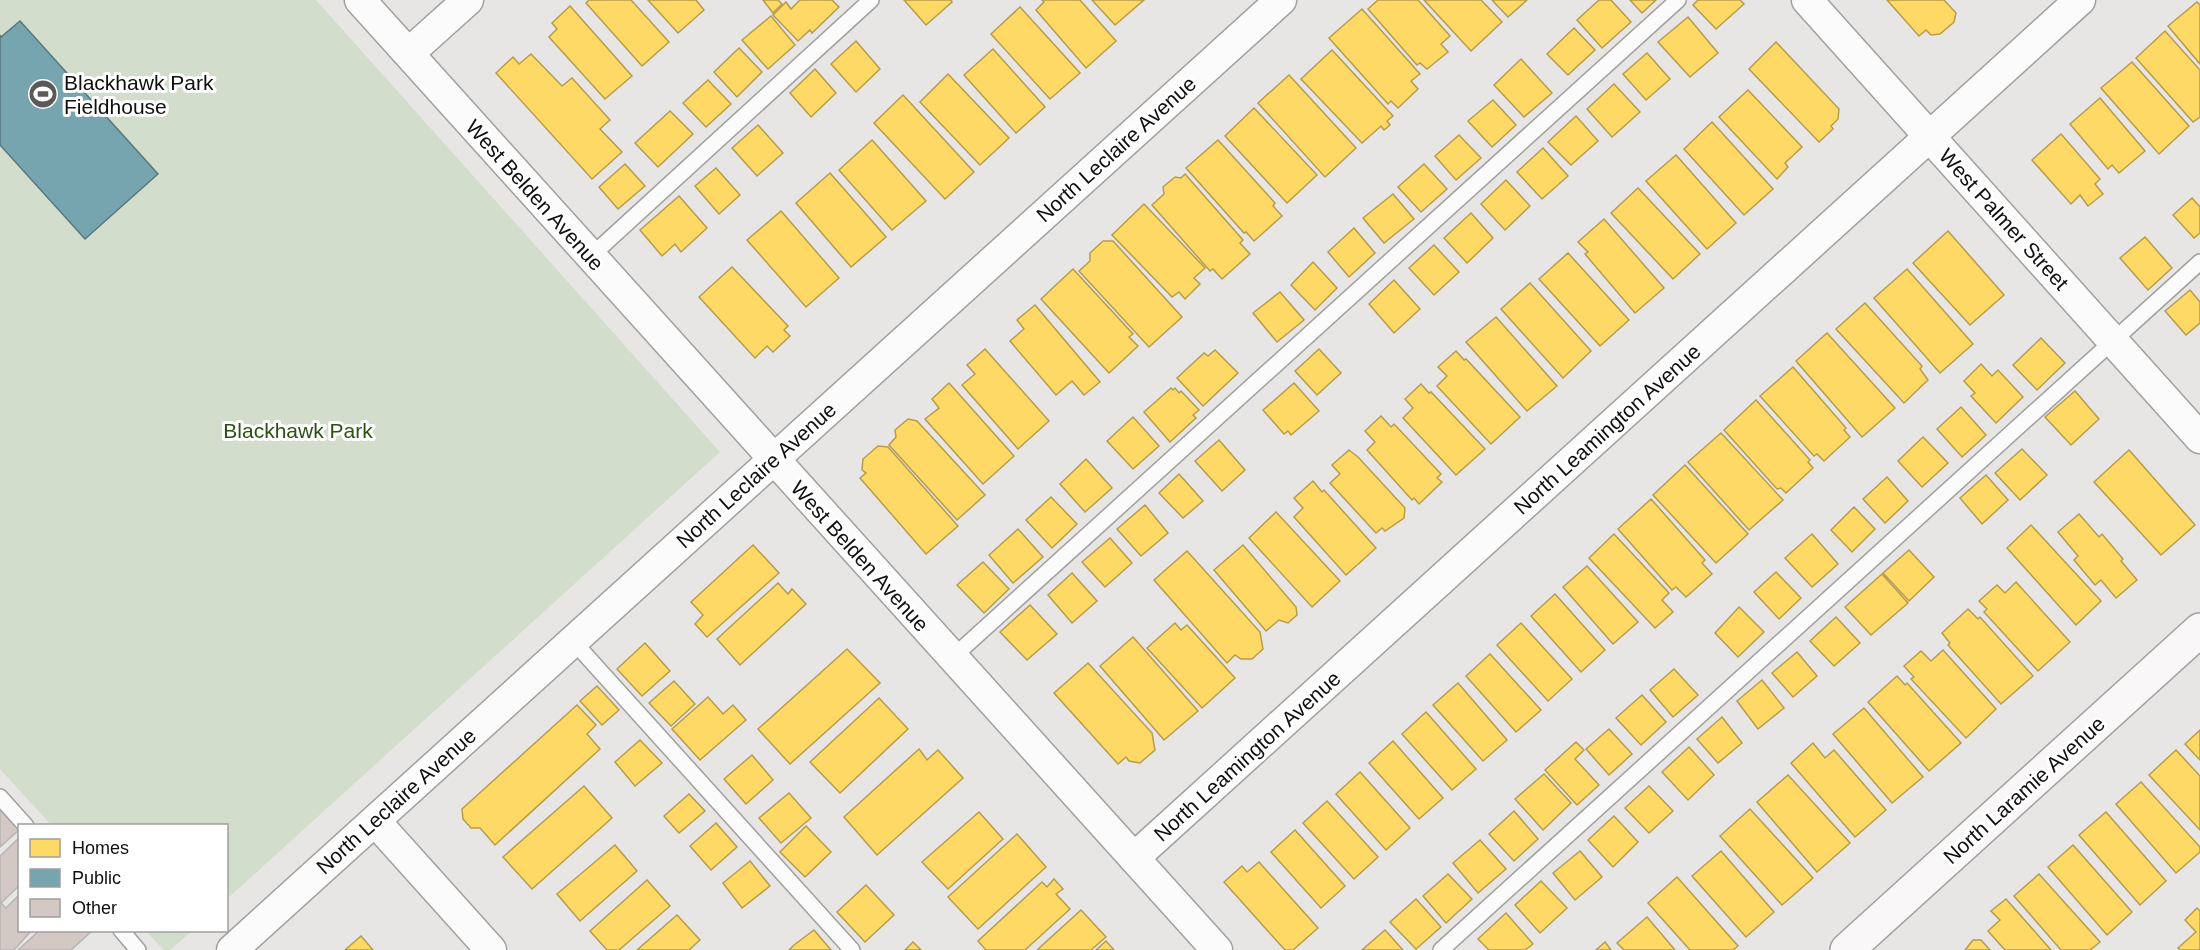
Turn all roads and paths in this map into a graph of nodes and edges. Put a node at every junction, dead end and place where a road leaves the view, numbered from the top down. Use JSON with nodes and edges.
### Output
{"nodes":[{"id":1,"x":360,"y":0,"type":"edge"},
{"id":2,"x":468,"y":0,"type":"edge"},
{"id":3,"x":871,"y":0,"type":"edge"},
{"id":4,"x":1281,"y":0,"type":"edge"},
{"id":5,"x":1678,"y":0,"type":"edge"},
{"id":6,"x":1807,"y":0,"type":"edge"},
{"id":7,"x":2080,"y":0,"type":"edge"},
{"id":8,"x":409,"y":53,"type":"junction"},
{"id":9,"x":1930,"y":137,"type":"junction"},
{"id":10,"x":590,"y":257,"type":"junction"},
{"id":11,"x":2200,"y":262,"type":"edge"},
{"id":12,"x":2113,"y":341,"type":"junction"},
{"id":13,"x":2200,"y":438,"type":"edge"},
{"id":14,"x":773,"y":460,"type":"junction"},
{"id":15,"x":2200,"y":630,"type":"edge"},
{"id":16,"x":573,"y":641,"type":"junction"},
{"id":17,"x":952,"y":657,"type":"junction"},
{"id":18,"x":0,"y":797,"type":"edge"},
{"id":19,"x":375,"y":821,"type":"junction"},
{"id":20,"x":25,"y":824,"type":"edge"},
{"id":21,"x":1134,"y":858,"type":"junction"},
{"id":22,"x":123,"y":932,"type":"edge"},
{"id":23,"x":138,"y":950,"type":"edge"},
{"id":24,"x":232,"y":950,"type":"edge"},
{"id":25,"x":491,"y":950,"type":"edge"},
{"id":26,"x":852,"y":950,"type":"edge"},
{"id":27,"x":1217,"y":950,"type":"edge"},
{"id":28,"x":1441,"y":950,"type":"edge"},
{"id":29,"x":1848,"y":950,"type":"edge"}],
"edges":[{"from":1,"to":8,"type":"street","name":"West Belden Avenue"},
{"from":2,"to":8,"type":"street"},
{"from":3,"to":10,"type":"lane"},
{"from":4,"to":14,"type":"street","name":"North Leclaire Avenue"},
{"from":5,"to":17,"type":"lane"},
{"from":6,"to":9,"type":"street","name":"West Palmer Street"},
{"from":7,"to":9,"type":"street","name":"North Leamington Avenue"},
{"from":8,"to":10,"type":"street","name":"West Belden Avenue"},
{"from":9,"to":12,"type":"street","name":"West Palmer Street"},
{"from":9,"to":21,"type":"street","name":"North Leamington Avenue"},
{"from":10,"to":14,"type":"street","name":"West Belden Avenue"},
{"from":11,"to":12,"type":"lane"},
{"from":12,"to":13,"type":"street","name":"West Palmer Street"},
{"from":12,"to":28,"type":"lane"},
{"from":14,"to":16,"type":"street","name":"North Leclaire Avenue"},
{"from":14,"to":17,"type":"street","name":"West Belden Avenue"},
{"from":15,"to":29,"type":"street","name":"North Laramie Avenue"},
{"from":16,"to":19,"type":"street","name":"North Leclaire Avenue"},
{"from":16,"to":26,"type":"lane"},
{"from":17,"to":21,"type":"street","name":"West Belden Avenue"},
{"from":18,"to":20,"type":"lane"},
{"from":19,"to":24,"type":"street","name":"North Leclaire Avenue"},
{"from":19,"to":25,"type":"street"},
{"from":21,"to":27,"type":"street","name":"West Belden Avenue"},
{"from":22,"to":23,"type":"lane"}]}
